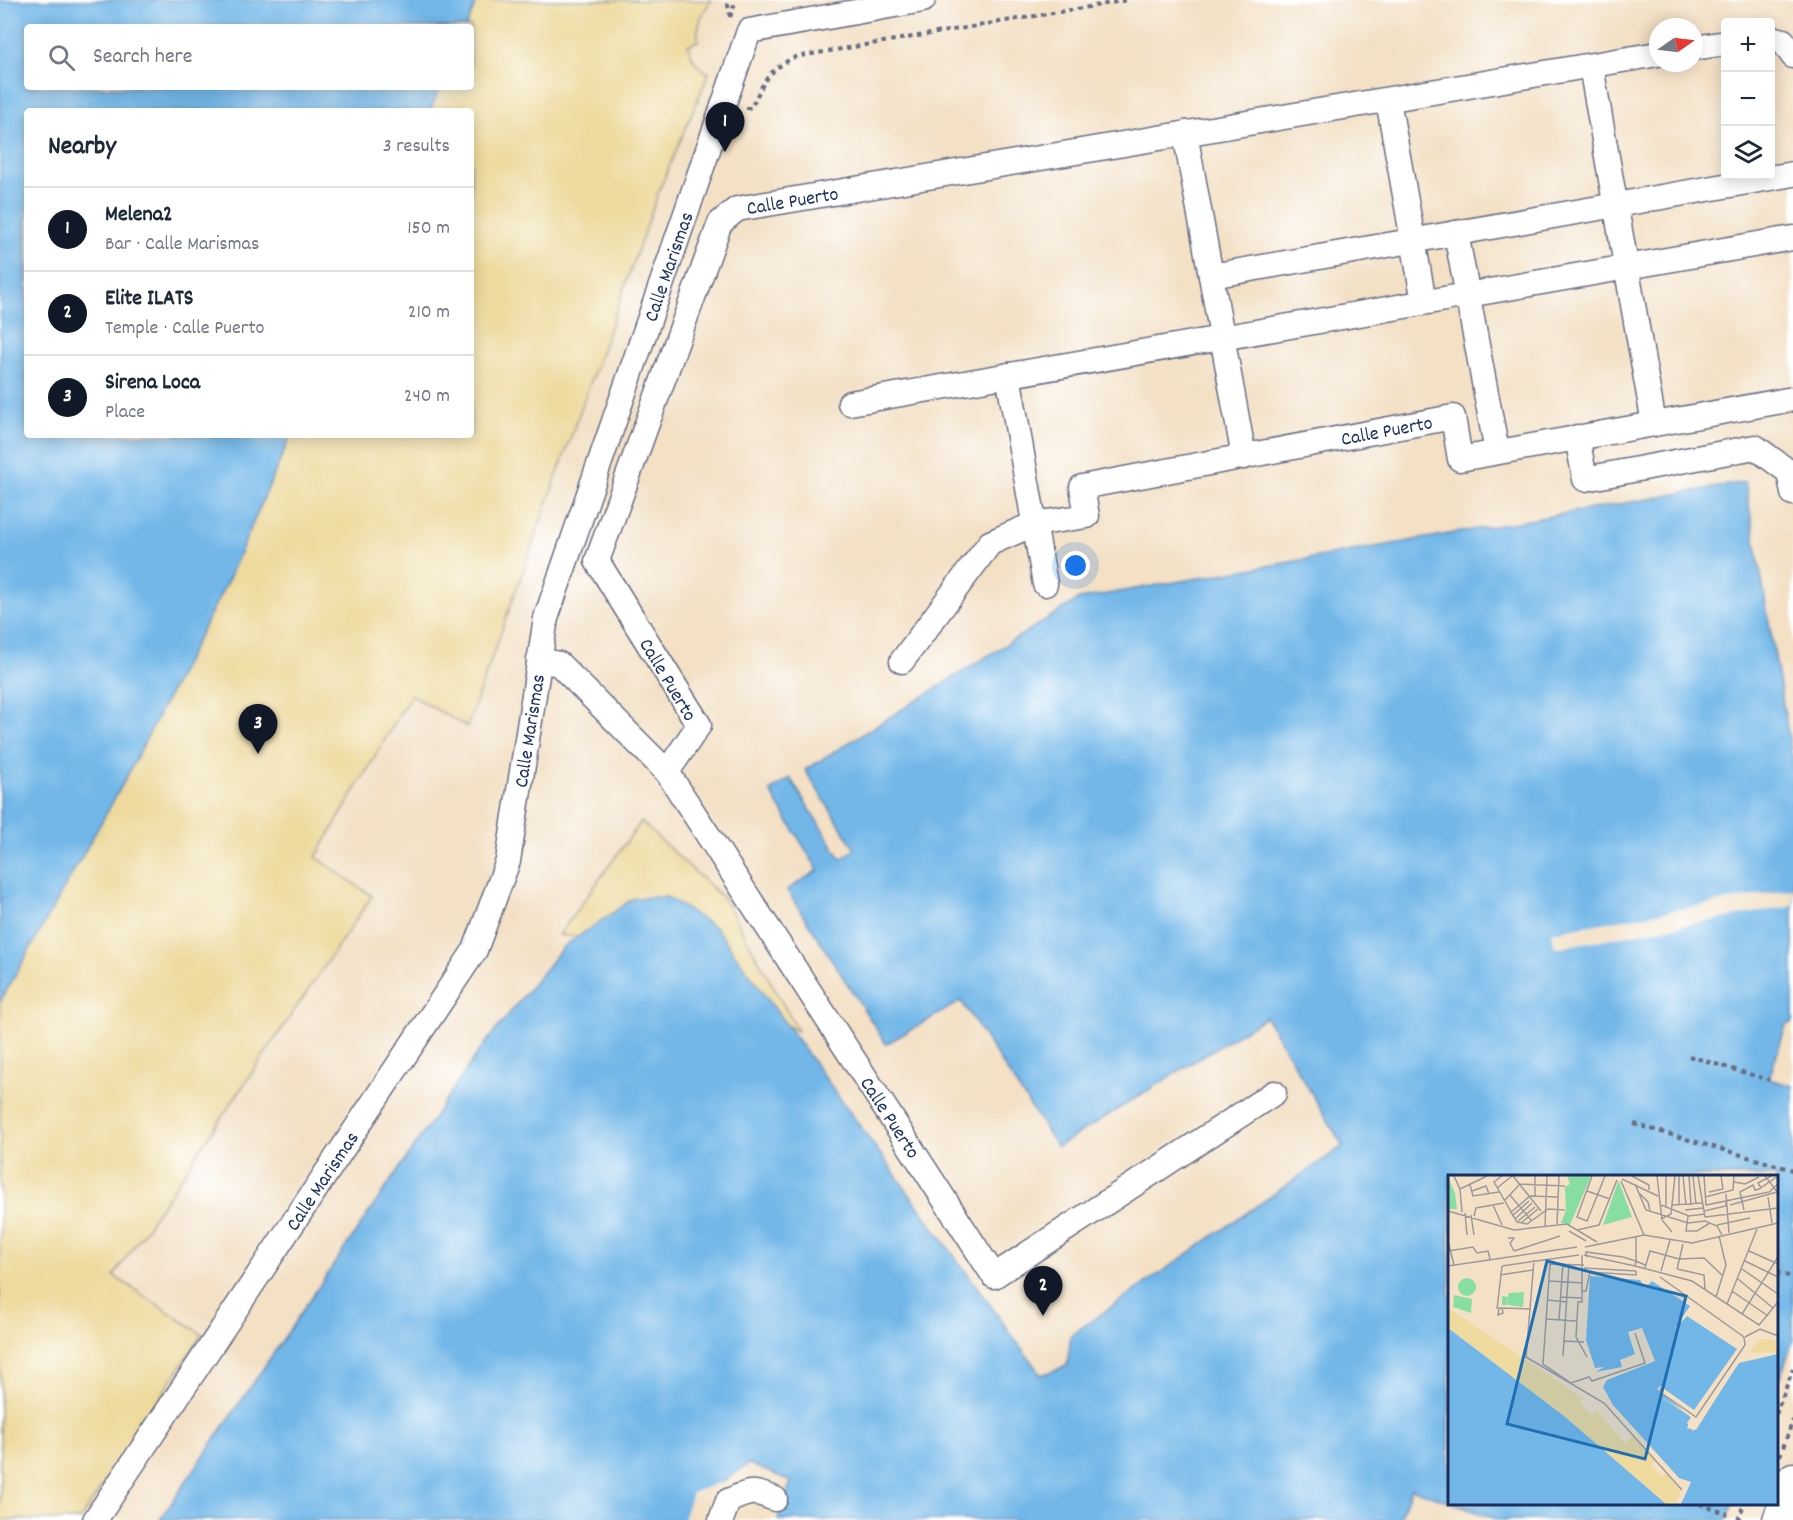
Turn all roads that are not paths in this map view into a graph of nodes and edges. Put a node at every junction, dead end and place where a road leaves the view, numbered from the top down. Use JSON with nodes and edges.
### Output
{"nodes":[{"id":1,"x":923,"y":0,"type":"edge"},
{"id":2,"x":1775,"y":39,"type":"edge"},
{"id":3,"x":1721,"y":44,"type":"edge"},
{"id":4,"x":1703,"y":47,"type":"edge"},
{"id":5,"x":1649,"y":56,"type":"edge"},
{"id":6,"x":1793,"y":56,"type":"edge"},
{"id":7,"x":1591,"y":66,"type":"junction"},
{"id":8,"x":1388,"y":100,"type":"junction"},
{"id":9,"x":1185,"y":133,"type":"junction"},
{"id":10,"x":1793,"y":174,"type":"edge"},
{"id":11,"x":1615,"y":205,"type":"junction"},
{"id":12,"x":1456,"y":233,"type":"junction"},
{"id":13,"x":1793,"y":238,"type":"edge"},
{"id":14,"x":1413,"y":240,"type":"junction"},
{"id":15,"x":1626,"y":267,"type":"junction"},
{"id":16,"x":1211,"y":276,"type":"junction"},
{"id":17,"x":1468,"y":295,"type":"junction"},
{"id":18,"x":1424,"y":303,"type":"junction"},
{"id":19,"x":1222,"y":338,"type":"junction"},
{"id":20,"x":1008,"y":375,"type":"junction"},
{"id":21,"x":1793,"y":399,"type":"edge"},
{"id":22,"x":850,"y":403,"type":"dead end"},
{"id":23,"x":1654,"y":424,"type":"junction"},
{"id":24,"x":1577,"y":437,"type":"junction"},
{"id":25,"x":1497,"y":452,"type":"junction"},
{"id":26,"x":1244,"y":457,"type":"junction"},
{"id":27,"x":1793,"y":493,"type":"edge"},
{"id":28,"x":1034,"y":524,"type":"junction"},
{"id":29,"x":1045,"y":584,"type":"dead end"},
{"id":30,"x":539,"y":660,"type":"junction"},
{"id":31,"x":902,"y":661,"type":"dead end"},
{"id":32,"x":667,"y":772,"type":"junction"},
{"id":33,"x":1274,"y":1093,"type":"dead end"},
{"id":34,"x":1793,"y":1478,"type":"edge"},
{"id":35,"x":775,"y":1499,"type":"dead end"},
{"id":36,"x":95,"y":1520,"type":"edge"},
{"id":37,"x":721,"y":1520,"type":"edge"},
{"id":38,"x":1778,"y":1520,"type":"edge"}],
"edges":[{"from":1,"to":30,"type":"street","name":"Calle Marismas"},
{"from":2,"to":6,"type":"street"},
{"from":3,"to":4,"type":"street"},
{"from":5,"to":7,"type":"street","name":"Calle Puerto"},
{"from":7,"to":8,"type":"street","name":"Calle Puerto"},
{"from":7,"to":11,"type":"street"},
{"from":8,"to":9,"type":"street","name":"Calle Puerto"},
{"from":8,"to":14,"type":"street"},
{"from":9,"to":16,"type":"street"},
{"from":9,"to":32,"type":"street","name":"Calle Puerto"},
{"from":10,"to":11,"type":"street"},
{"from":11,"to":12,"type":"street"},
{"from":11,"to":15,"type":"street"},
{"from":12,"to":14,"type":"street"},
{"from":12,"to":17,"type":"street"},
{"from":13,"to":15,"type":"street"},
{"from":14,"to":16,"type":"street"},
{"from":14,"to":18,"type":"street"},
{"from":15,"to":17,"type":"street"},
{"from":15,"to":23,"type":"street"},
{"from":16,"to":19,"type":"street"},
{"from":17,"to":18,"type":"street"},
{"from":17,"to":25,"type":"street"},
{"from":18,"to":19,"type":"street"},
{"from":19,"to":20,"type":"street"},
{"from":19,"to":26,"type":"street"},
{"from":20,"to":22,"type":"street"},
{"from":20,"to":28,"type":"street"},
{"from":21,"to":23,"type":"street","name":"Calle Puerto"},
{"from":23,"to":24,"type":"street","name":"Calle Puerto"},
{"from":24,"to":25,"type":"street","name":"Calle Puerto"},
{"from":24,"to":27,"type":"street"},
{"from":25,"to":26,"type":"street","name":"Calle Puerto"},
{"from":26,"to":28,"type":"street","name":"Calle Puerto"},
{"from":28,"to":29,"type":"street"},
{"from":28,"to":31,"type":"street","name":"Calle Puerto"},
{"from":30,"to":32,"type":"street"},
{"from":30,"to":36,"type":"street","name":"Calle Marismas"},
{"from":32,"to":33,"type":"street","name":"Calle Puerto"},
{"from":34,"to":38,"type":"street"},
{"from":35,"to":37,"type":"street"}]}
